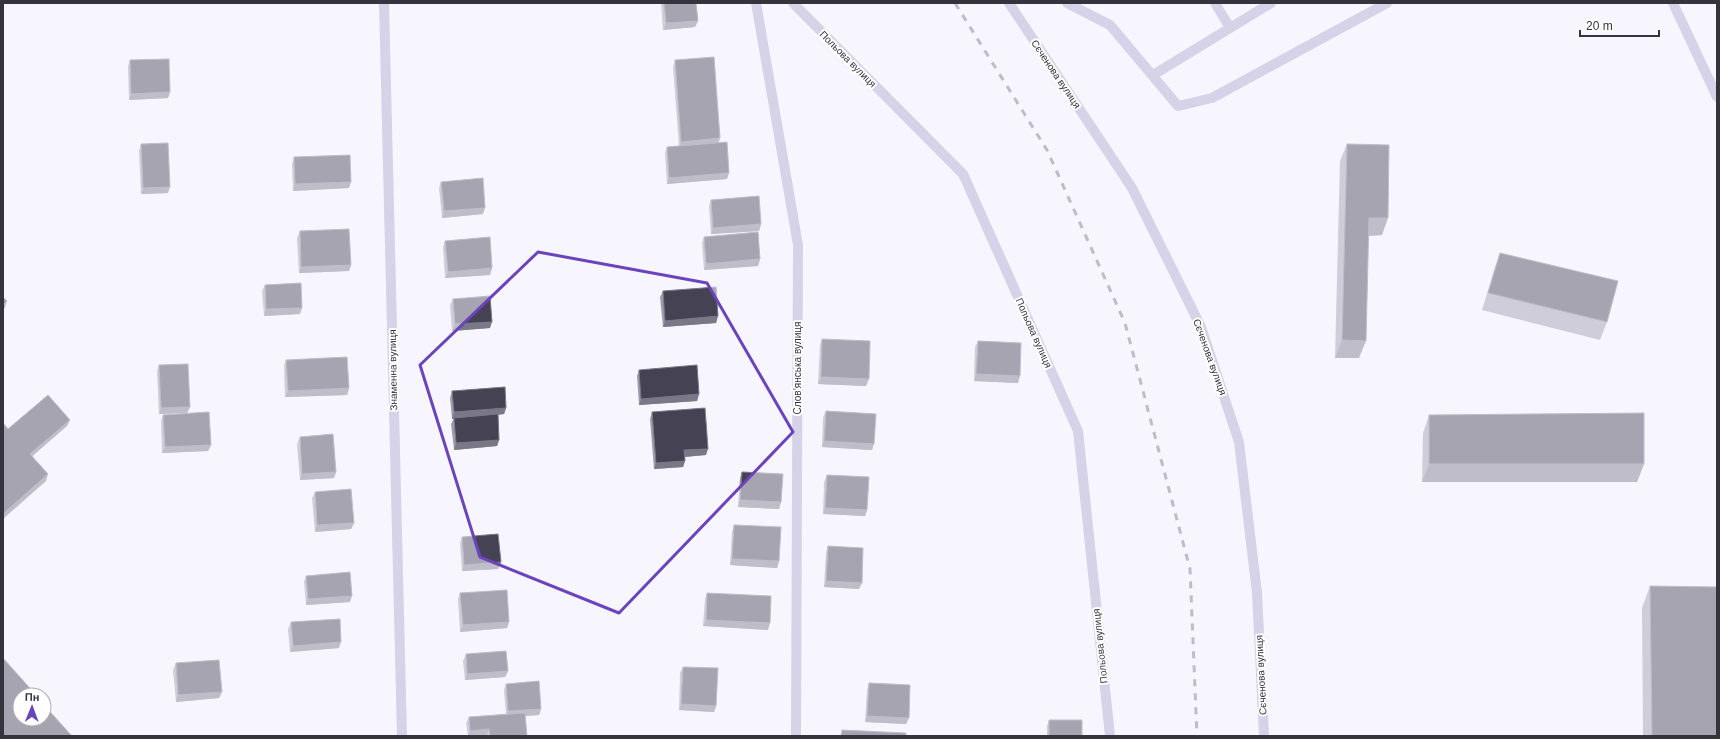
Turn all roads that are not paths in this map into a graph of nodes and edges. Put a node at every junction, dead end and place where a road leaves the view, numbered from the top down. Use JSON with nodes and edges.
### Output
{"nodes":[{"id":1,"x":384,"y":3,"type":"edge"},
{"id":2,"x":756,"y":3,"type":"edge"},
{"id":3,"x":793,"y":3,"type":"edge"},
{"id":4,"x":1009,"y":3,"type":"edge"},
{"id":5,"x":1067,"y":3,"type":"edge"},
{"id":6,"x":1215,"y":3,"type":"edge"},
{"id":7,"x":1271,"y":3,"type":"edge"},
{"id":8,"x":1387,"y":3,"type":"edge"},
{"id":9,"x":1673,"y":3,"type":"edge"},
{"id":10,"x":1230,"y":28,"type":"junction"},
{"id":11,"x":1153,"y":75,"type":"junction"},
{"id":12,"x":1717,"y":97,"type":"edge"},
{"id":13,"x":402,"y":736,"type":"edge"},
{"id":14,"x":796,"y":736,"type":"edge"},
{"id":15,"x":1110,"y":736,"type":"edge"},
{"id":16,"x":1264,"y":736,"type":"edge"}],
"edges":[{"from":1,"to":13,"type":"street","name":"Знаменна вулиця"},
{"from":2,"to":14,"type":"street","name":"Слов’янська вулиця"},
{"from":3,"to":15,"type":"street","name":"Польова вулиця"},
{"from":4,"to":16,"type":"street","name":"Сєченова вулиця"},
{"from":5,"to":11,"type":"street"},
{"from":6,"to":10,"type":"street"},
{"from":7,"to":10,"type":"street"},
{"from":8,"to":11,"type":"street"},
{"from":9,"to":12,"type":"street"},
{"from":10,"to":11,"type":"street"}]}
